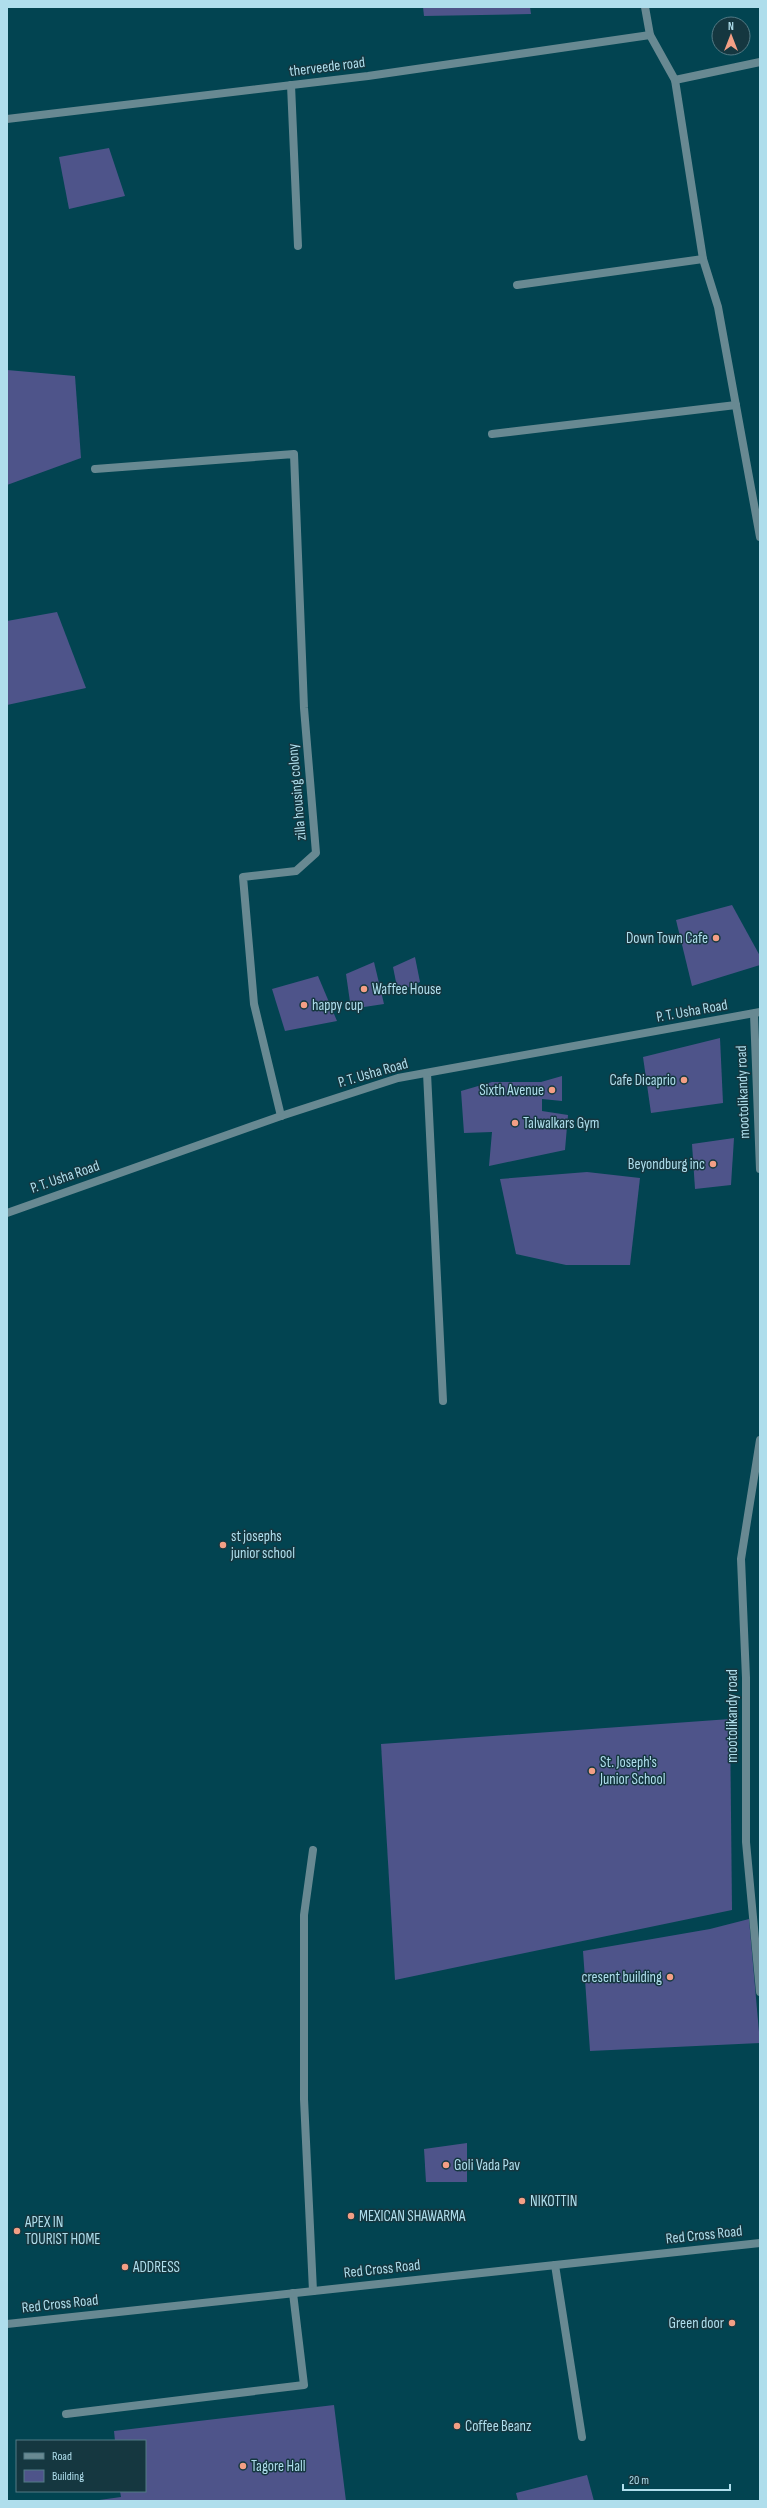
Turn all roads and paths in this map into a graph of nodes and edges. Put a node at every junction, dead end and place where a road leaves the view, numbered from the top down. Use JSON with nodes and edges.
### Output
{"nodes":[{"id":1,"x":645,"y":7,"type":"edge"},
{"id":2,"x":650,"y":35,"type":"junction"},
{"id":3,"x":760,"y":62,"type":"edge"},
{"id":4,"x":675,"y":80,"type":"junction"},
{"id":5,"x":291,"y":85,"type":"junction"},
{"id":6,"x":7,"y":119,"type":"edge"},
{"id":7,"x":298,"y":246,"type":"dead end"},
{"id":8,"x":703,"y":259,"type":"junction"},
{"id":9,"x":517,"y":285,"type":"dead end"},
{"id":10,"x":736,"y":405,"type":"junction"},
{"id":11,"x":492,"y":434,"type":"dead end"},
{"id":12,"x":95,"y":469,"type":"dead end"},
{"id":13,"x":760,"y":537,"type":"edge"},
{"id":14,"x":757,"y":1013,"type":"edge"},
{"id":15,"x":427,"y":1073,"type":"junction"},
{"id":16,"x":281,"y":1116,"type":"junction"},
{"id":17,"x":760,"y":1169,"type":"edge"},
{"id":18,"x":7,"y":1213,"type":"edge"},
{"id":19,"x":443,"y":1401,"type":"dead end"},
{"id":20,"x":760,"y":1440,"type":"edge"},
{"id":21,"x":313,"y":1850,"type":"dead end"},
{"id":22,"x":760,"y":1992,"type":"edge"},
{"id":23,"x":760,"y":2243,"type":"edge"},
{"id":24,"x":555,"y":2264,"type":"junction"},
{"id":25,"x":313,"y":2291,"type":"junction"},
{"id":26,"x":293,"y":2293,"type":"junction"},
{"id":27,"x":7,"y":2324,"type":"edge"},
{"id":28,"x":66,"y":2414,"type":"dead end"},
{"id":29,"x":582,"y":2437,"type":"dead end"}],
"edges":[{"from":1,"to":2,"type":"street"},
{"from":2,"to":4,"type":"street"},
{"from":2,"to":5,"type":"street","name":"therveede road"},
{"from":3,"to":4,"type":"street"},
{"from":4,"to":8,"type":"street"},
{"from":5,"to":6,"type":"street","name":"therveede road"},
{"from":5,"to":7,"type":"street"},
{"from":8,"to":9,"type":"street"},
{"from":8,"to":10,"type":"street"},
{"from":10,"to":11,"type":"street"},
{"from":10,"to":13,"type":"street"},
{"from":12,"to":16,"type":"street","name":"zilla housing colony"},
{"from":14,"to":15,"type":"street","name":"P. T. Usha Road"},
{"from":14,"to":17,"type":"street","name":"mootolikandy road"},
{"from":15,"to":16,"type":"street","name":"P. T. Usha Road"},
{"from":15,"to":19,"type":"street"},
{"from":16,"to":18,"type":"street","name":"P. T. Usha Road"},
{"from":20,"to":22,"type":"street","name":"mootolikandy road"},
{"from":21,"to":25,"type":"street"},
{"from":23,"to":24,"type":"street","name":"Red Cross Road"},
{"from":24,"to":25,"type":"street","name":"Red Cross Road"},
{"from":24,"to":29,"type":"street"},
{"from":25,"to":26,"type":"street","name":"Red Cross Road"},
{"from":26,"to":27,"type":"street","name":"Red Cross Road"},
{"from":26,"to":28,"type":"street"}]}
